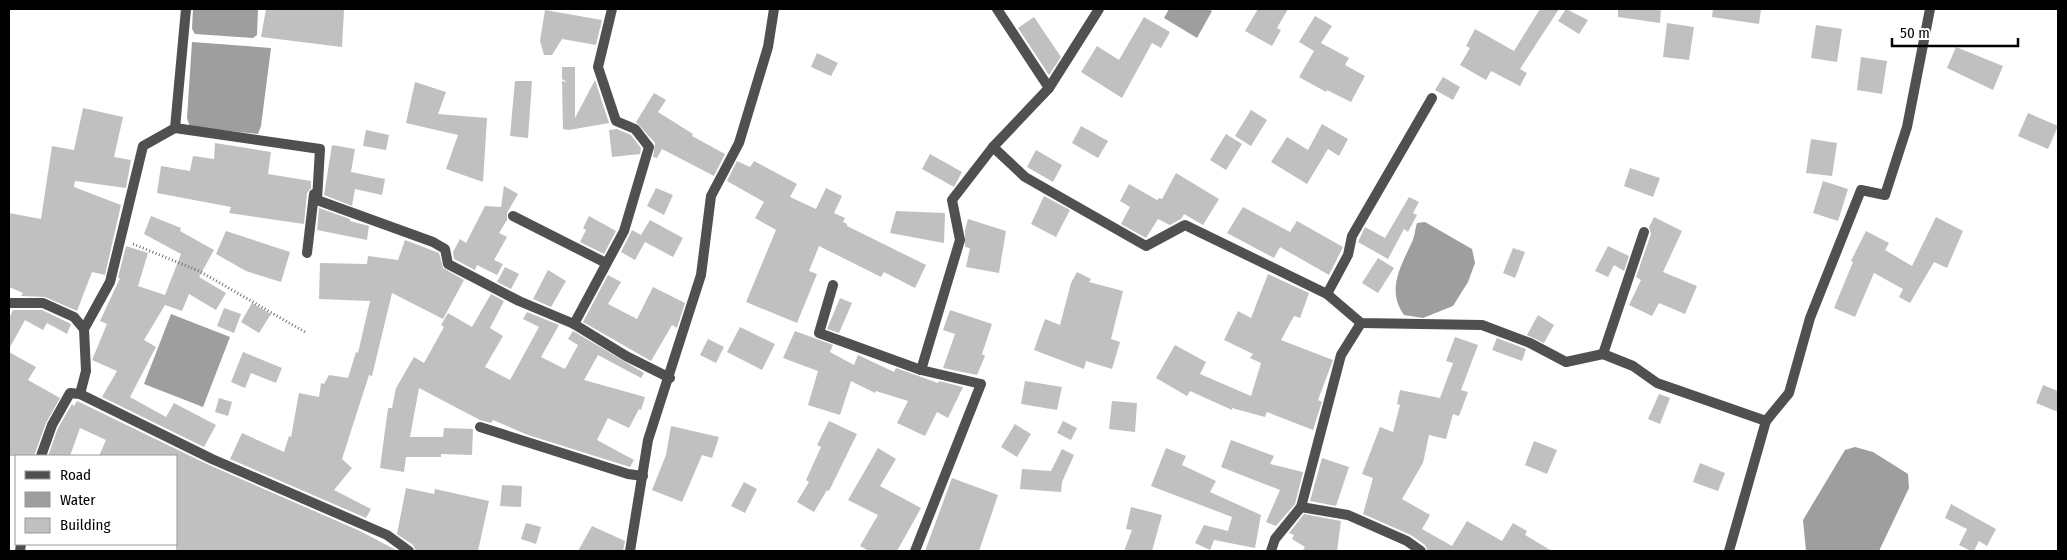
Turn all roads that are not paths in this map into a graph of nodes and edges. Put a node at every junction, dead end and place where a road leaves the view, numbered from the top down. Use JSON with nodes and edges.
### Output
{"nodes":[{"id":1,"x":186,"y":9,"type":"edge"},
{"id":2,"x":612,"y":9,"type":"edge"},
{"id":3,"x":774,"y":9,"type":"edge"},
{"id":4,"x":997,"y":9,"type":"edge"},
{"id":5,"x":1099,"y":9,"type":"edge"},
{"id":6,"x":1930,"y":9,"type":"edge"},
{"id":7,"x":1050,"y":88,"type":"junction"},
{"id":8,"x":1432,"y":98,"type":"dead end"},
{"id":9,"x":175,"y":128,"type":"junction"},
{"id":10,"x":993,"y":147,"type":"junction"},
{"id":11,"x":320,"y":148,"type":"junction"},
{"id":12,"x":513,"y":216,"type":"dead end"},
{"id":13,"x":1644,"y":232,"type":"dead end"},
{"id":14,"x":307,"y":253,"type":"dead end"},
{"id":15,"x":606,"y":263,"type":"junction"},
{"id":16,"x":833,"y":285,"type":"dead end"},
{"id":17,"x":1327,"y":294,"type":"junction"},
{"id":18,"x":9,"y":303,"type":"edge"},
{"id":19,"x":1361,"y":323,"type":"junction"},
{"id":20,"x":574,"y":324,"type":"junction"},
{"id":21,"x":84,"y":329,"type":"junction"},
{"id":22,"x":1603,"y":354,"type":"junction"},
{"id":23,"x":922,"y":370,"type":"junction"},
{"id":24,"x":670,"y":378,"type":"junction"},
{"id":25,"x":80,"y":394,"type":"junction"},
{"id":26,"x":1766,"y":420,"type":"junction"},
{"id":27,"x":480,"y":427,"type":"dead end"},
{"id":28,"x":41,"y":455,"type":"edge"},
{"id":29,"x":643,"y":476,"type":"junction"},
{"id":30,"x":1301,"y":507,"type":"junction"},
{"id":31,"x":409,"y":551,"type":"edge"},
{"id":32,"x":630,"y":551,"type":"edge"},
{"id":33,"x":915,"y":551,"type":"edge"},
{"id":34,"x":1271,"y":551,"type":"edge"},
{"id":35,"x":1421,"y":551,"type":"edge"},
{"id":36,"x":1729,"y":551,"type":"edge"}],
"edges":[{"from":1,"to":9,"type":"street"},
{"from":2,"to":15,"type":"street"},
{"from":3,"to":24,"type":"street"},
{"from":4,"to":7,"type":"street"},
{"from":5,"to":7,"type":"street"},
{"from":6,"to":26,"type":"street"},
{"from":7,"to":10,"type":"street"},
{"from":8,"to":17,"type":"street"},
{"from":9,"to":11,"type":"street"},
{"from":9,"to":21,"type":"street"},
{"from":10,"to":17,"type":"street"},
{"from":10,"to":23,"type":"street"},
{"from":11,"to":14,"type":"street"},
{"from":11,"to":20,"type":"street"},
{"from":12,"to":15,"type":"street"},
{"from":13,"to":22,"type":"street"},
{"from":15,"to":20,"type":"street"},
{"from":16,"to":23,"type":"street"},
{"from":17,"to":19,"type":"street"},
{"from":18,"to":21,"type":"street"},
{"from":19,"to":22,"type":"street"},
{"from":19,"to":30,"type":"street"},
{"from":20,"to":24,"type":"street"},
{"from":21,"to":25,"type":"street"},
{"from":22,"to":26,"type":"street"},
{"from":23,"to":33,"type":"street"},
{"from":24,"to":29,"type":"street"},
{"from":25,"to":28,"type":"street"},
{"from":25,"to":31,"type":"street"},
{"from":26,"to":36,"type":"street"},
{"from":27,"to":29,"type":"street"},
{"from":29,"to":32,"type":"street"},
{"from":30,"to":34,"type":"street"},
{"from":30,"to":35,"type":"street"}]}
